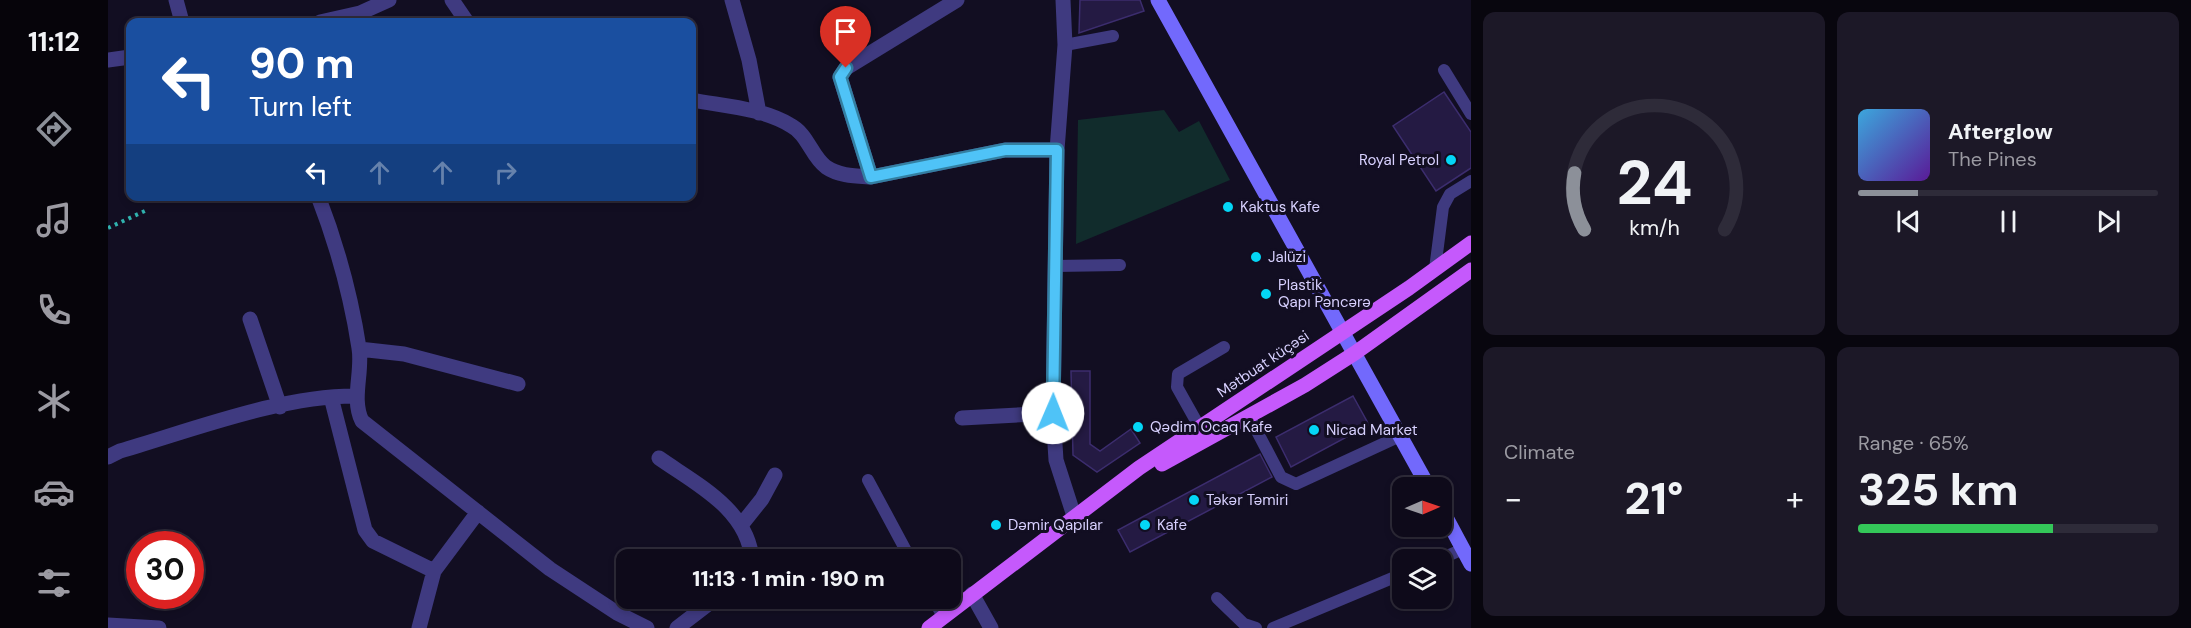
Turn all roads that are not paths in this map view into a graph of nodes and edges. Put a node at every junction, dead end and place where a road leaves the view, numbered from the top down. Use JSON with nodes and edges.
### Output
{"nodes":[{"id":1,"x":176,"y":0,"type":"edge"},
{"id":2,"x":389,"y":0,"type":"edge"},
{"id":3,"x":452,"y":0,"type":"edge"},
{"id":4,"x":732,"y":0,"type":"edge"},
{"id":5,"x":957,"y":0,"type":"edge"},
{"id":6,"x":1063,"y":0,"type":"edge"},
{"id":7,"x":1158,"y":0,"type":"edge"},
{"id":8,"x":181,"y":18,"type":"edge"},
{"id":9,"x":338,"y":18,"type":"edge"},
{"id":10,"x":464,"y":18,"type":"edge"},
{"id":11,"x":1113,"y":36,"type":"dead end"},
{"id":12,"x":1065,"y":45,"type":"junction"},
{"id":13,"x":126,"y":58,"type":"edge"},
{"id":14,"x":108,"y":60,"type":"edge"},
{"id":15,"x":1444,"y":70,"type":"dead end"},
{"id":16,"x":696,"y":100,"type":"edge"},
{"id":17,"x":759,"y":113,"type":"junction"},
{"id":18,"x":1471,"y":114,"type":"edge"},
{"id":19,"x":1057,"y":150,"type":"junction"},
{"id":20,"x":871,"y":177,"type":"junction"},
{"id":21,"x":1471,"y":181,"type":"edge"},
{"id":22,"x":320,"y":201,"type":"edge"},
{"id":23,"x":1471,"y":243,"type":"edge"},
{"id":24,"x":1120,"y":265,"type":"dead end"},
{"id":25,"x":1055,"y":266,"type":"junction"},
{"id":26,"x":1435,"y":269,"type":"junction"},
{"id":27,"x":1471,"y":270,"type":"edge"},
{"id":28,"x":250,"y":319,"type":"dead end"},
{"id":29,"x":1343,"y":332,"type":"junction"},
{"id":30,"x":1224,"y":347,"type":"dead end"},
{"id":31,"x":359,"y":349,"type":"junction"},
{"id":32,"x":1355,"y":353,"type":"junction"},
{"id":33,"x":518,"y":384,"type":"dead end"},
{"id":34,"x":357,"y":396,"type":"junction"},
{"id":35,"x":331,"y":397,"type":"junction"},
{"id":36,"x":280,"y":407,"type":"junction"},
{"id":37,"x":1053,"y":413,"type":"junction"},
{"id":38,"x":1249,"y":416,"type":"junction"},
{"id":39,"x":962,"y":418,"type":"dead end"},
{"id":40,"x":1200,"y":428,"type":"junction"},
{"id":41,"x":1400,"y":436,"type":"junction"},
{"id":42,"x":108,"y":457,"type":"edge"},
{"id":43,"x":659,"y":458,"type":"dead end"},
{"id":44,"x":775,"y":476,"type":"dead end"},
{"id":45,"x":1423,"y":477,"type":"edge"},
{"id":46,"x":868,"y":480,"type":"dead end"},
{"id":47,"x":478,"y":512,"type":"junction"},
{"id":48,"x":1074,"y":516,"type":"junction"},
{"id":49,"x":742,"y":524,"type":"junction"},
{"id":50,"x":1452,"y":529,"type":"edge"},
{"id":51,"x":751,"y":549,"type":"edge"},
{"id":52,"x":905,"y":549,"type":"edge"},
{"id":53,"x":1463,"y":549,"type":"junction"},
{"id":54,"x":1452,"y":554,"type":"edge"},
{"id":55,"x":1471,"y":564,"type":"edge"},
{"id":56,"x":434,"y":571,"type":"junction"},
{"id":57,"x":1392,"y":578,"type":"edge"},
{"id":58,"x":972,"y":594,"type":"junction"},
{"id":59,"x":1216,"y":598,"type":"dead end"},
{"id":60,"x":701,"y":609,"type":"edge"},
{"id":61,"x":939,"y":609,"type":"edge"},
{"id":62,"x":943,"y":617,"type":"junction"},
{"id":63,"x":108,"y":625,"type":"edge"},
{"id":64,"x":159,"y":628,"type":"edge"},
{"id":65,"x":419,"y":628,"type":"edge"},
{"id":66,"x":647,"y":628,"type":"edge"},
{"id":67,"x":676,"y":628,"type":"edge"},
{"id":68,"x":929,"y":628,"type":"edge"},
{"id":69,"x":991,"y":628,"type":"edge"},
{"id":70,"x":1256,"y":628,"type":"edge"},
{"id":71,"x":1273,"y":628,"type":"edge"}],
"edges":[{"from":1,"to":8,"type":"street"},
{"from":2,"to":9,"type":"street"},
{"from":3,"to":10,"type":"street"},
{"from":4,"to":17,"type":"street"},
{"from":5,"to":20,"type":"street"},
{"from":6,"to":12,"type":"street"},
{"from":7,"to":29,"type":"main road"},
{"from":11,"to":12,"type":"lane"},
{"from":12,"to":19,"type":"street"},
{"from":13,"to":14,"type":"street"},
{"from":15,"to":18,"type":"lane"},
{"from":16,"to":17,"type":"street"},
{"from":17,"to":20,"type":"street"},
{"from":19,"to":20,"type":"street"},
{"from":19,"to":25,"type":"street"},
{"from":21,"to":26,"type":"lane"},
{"from":22,"to":31,"type":"street"},
{"from":23,"to":26,"type":"main road","name":"Mətbuat küçəsi"},
{"from":24,"to":25,"type":"lane"},
{"from":25,"to":37,"type":"street"},
{"from":26,"to":29,"type":"main road","name":"Mətbuat küçəsi"},
{"from":27,"to":32,"type":"main road","name":"Mətbuat küçəsi"},
{"from":28,"to":36,"type":"street"},
{"from":29,"to":32,"type":"main road"},
{"from":29,"to":40,"type":"main road","name":"Mətbuat küçəsi"},
{"from":30,"to":40,"type":"lane"},
{"from":31,"to":33,"type":"street"},
{"from":31,"to":34,"type":"street"},
{"from":32,"to":38,"type":"main road","name":"Mətbuat küçəsi"},
{"from":32,"to":41,"type":"main road"},
{"from":34,"to":35,"type":"street"},
{"from":34,"to":47,"type":"street"},
{"from":35,"to":36,"type":"street"},
{"from":35,"to":56,"type":"street"},
{"from":36,"to":42,"type":"street"},
{"from":37,"to":39,"type":"street"},
{"from":37,"to":48,"type":"street"},
{"from":38,"to":41,"type":"lane"},
{"from":38,"to":48,"type":"main road","name":"Mətbuat küçəsi"},
{"from":40,"to":48,"type":"main road","name":"Mətbuat küçəsi"},
{"from":41,"to":45,"type":"main road"},
{"from":43,"to":49,"type":"street"},
{"from":44,"to":49,"type":"street"},
{"from":46,"to":52,"type":"lane"},
{"from":47,"to":56,"type":"street"},
{"from":47,"to":66,"type":"street"},
{"from":48,"to":58,"type":"main road","name":"Mətbuat küçəsi"},
{"from":49,"to":51,"type":"street"},
{"from":50,"to":53,"type":"main road"},
{"from":53,"to":54,"type":"lane"},
{"from":53,"to":55,"type":"main road"},
{"from":56,"to":65,"type":"street"},
{"from":57,"to":71,"type":"lane"},
{"from":58,"to":62,"type":"main road","name":"Mətbuat küçəsi"},
{"from":58,"to":69,"type":"street"},
{"from":59,"to":70,"type":"lane"},
{"from":60,"to":67,"type":"street"},
{"from":61,"to":62,"type":"lane"},
{"from":62,"to":68,"type":"main road","name":"Mətbuat küçəsi"},
{"from":63,"to":64,"type":"street"}]}
